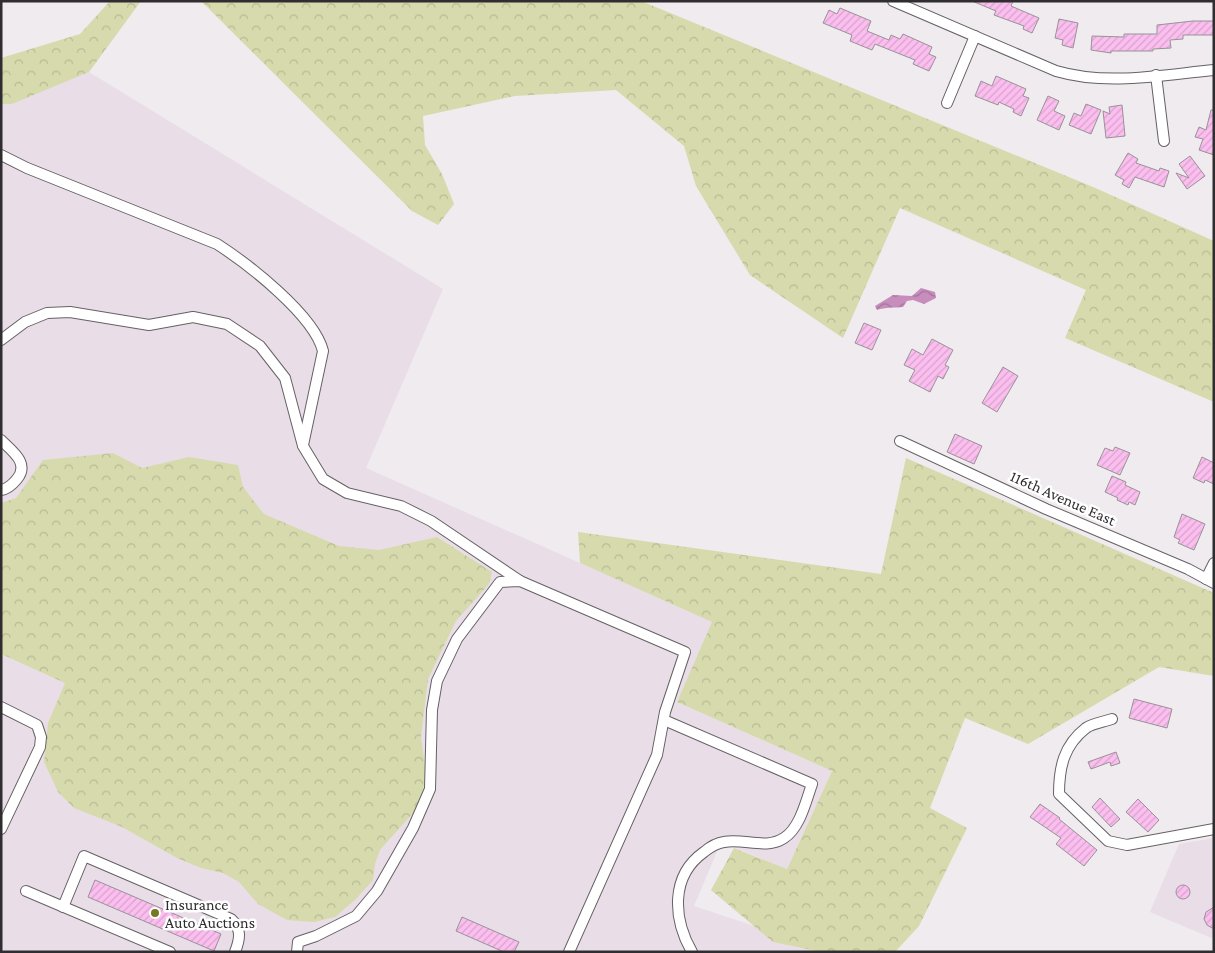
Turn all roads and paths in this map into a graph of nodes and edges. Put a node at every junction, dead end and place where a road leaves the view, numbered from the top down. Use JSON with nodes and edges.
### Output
{"nodes":[{"id":1,"x":893,"y":1,"type":"edge"},
{"id":2,"x":975,"y":36,"type":"junction"},
{"id":3,"x":1214,"y":70,"type":"edge"},
{"id":4,"x":1156,"y":75,"type":"junction"},
{"id":5,"x":947,"y":104,"type":"dead end"},
{"id":6,"x":1164,"y":141,"type":"dead end"},
{"id":7,"x":1,"y":155,"type":"edge"},
{"id":8,"x":1,"y":340,"type":"edge"},
{"id":9,"x":1,"y":440,"type":"edge"},
{"id":10,"x":900,"y":441,"type":"dead end"},
{"id":11,"x":303,"y":446,"type":"junction"},
{"id":12,"x":1,"y":490,"type":"edge"},
{"id":13,"x":1214,"y":562,"type":"edge"},
{"id":14,"x":520,"y":581,"type":"junction"},
{"id":15,"x":1210,"y":581,"type":"edge"},
{"id":16,"x":1,"y":707,"type":"edge"},
{"id":17,"x":1112,"y":719,"type":"dead end"},
{"id":18,"x":664,"y":720,"type":"junction"},
{"id":19,"x":1,"y":829,"type":"edge"},
{"id":20,"x":1214,"y":829,"type":"edge"},
{"id":21,"x":26,"y":891,"type":"dead end"},
{"id":22,"x":63,"y":907,"type":"junction"},
{"id":23,"x":170,"y":952,"type":"edge"},
{"id":24,"x":235,"y":952,"type":"edge"},
{"id":25,"x":297,"y":952,"type":"edge"},
{"id":26,"x":569,"y":952,"type":"edge"},
{"id":27,"x":692,"y":952,"type":"edge"}],
"edges":[{"from":1,"to":2,"type":"street"},
{"from":2,"to":4,"type":"street"},
{"from":2,"to":5,"type":"street"},
{"from":3,"to":4,"type":"street"},
{"from":4,"to":6,"type":"street"},
{"from":7,"to":11,"type":"street"},
{"from":8,"to":11,"type":"street"},
{"from":9,"to":12,"type":"street"},
{"from":10,"to":15,"type":"street","name":"116th Avenue East"},
{"from":11,"to":14,"type":"street"},
{"from":13,"to":15,"type":"street"},
{"from":14,"to":18,"type":"street"},
{"from":14,"to":25,"type":"street"},
{"from":16,"to":19,"type":"street"},
{"from":17,"to":20,"type":"street"},
{"from":18,"to":26,"type":"street"},
{"from":18,"to":27,"type":"street"},
{"from":21,"to":22,"type":"street"},
{"from":22,"to":23,"type":"street"},
{"from":22,"to":24,"type":"street"}]}
